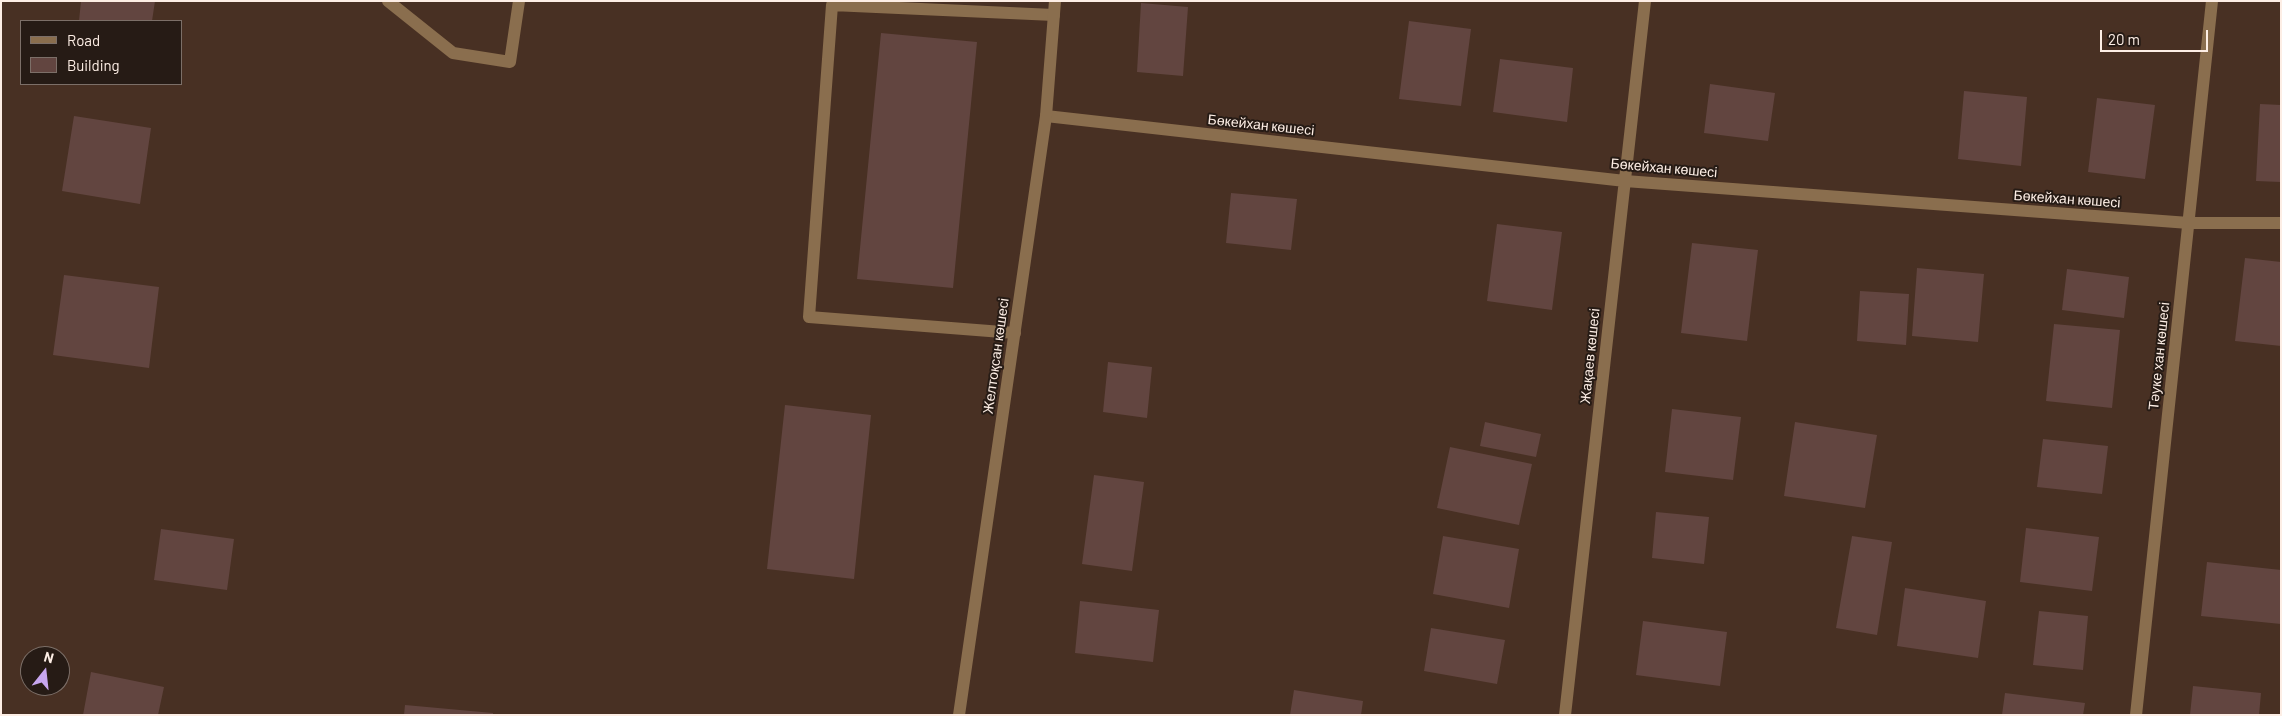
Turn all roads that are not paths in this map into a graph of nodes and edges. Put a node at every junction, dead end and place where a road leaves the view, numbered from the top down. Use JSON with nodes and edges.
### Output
{"nodes":[{"id":1,"x":388,"y":1,"type":"edge"},
{"id":2,"x":519,"y":1,"type":"edge"},
{"id":3,"x":1054,"y":1,"type":"edge"},
{"id":4,"x":1646,"y":1,"type":"edge"},
{"id":5,"x":2212,"y":1,"type":"edge"},
{"id":6,"x":1054,"y":15,"type":"junction"},
{"id":7,"x":1046,"y":116,"type":"junction"},
{"id":8,"x":1625,"y":181,"type":"junction"},
{"id":9,"x":2189,"y":223,"type":"junction"},
{"id":10,"x":2281,"y":223,"type":"edge"},
{"id":11,"x":1014,"y":333,"type":"junction"},
{"id":12,"x":959,"y":715,"type":"edge"},
{"id":13,"x":1565,"y":715,"type":"edge"},
{"id":14,"x":2136,"y":715,"type":"edge"}],
"edges":[{"from":1,"to":2,"type":"street"},
{"from":3,"to":6,"type":"street","name":"Желтоқсан көшесі"},
{"from":4,"to":8,"type":"street","name":"Жақаев көшесі"},
{"from":5,"to":9,"type":"street","name":"Тәуке хан көшесі"},
{"from":6,"to":7,"type":"street","name":"Желтоқсан көшесі"},
{"from":6,"to":11,"type":"street"},
{"from":7,"to":8,"type":"street","name":"Бөкейхан көшесі"},
{"from":7,"to":11,"type":"street","name":"Желтоқсан көшесі"},
{"from":8,"to":9,"type":"street","name":"Бөкейхан көшесі"},
{"from":8,"to":13,"type":"street","name":"Жақаев көшесі"},
{"from":9,"to":10,"type":"street","name":"Бөкейхан көшесі"},
{"from":9,"to":14,"type":"street","name":"Тәуке хан көшесі"},
{"from":11,"to":12,"type":"street","name":"Желтоқсан көшесі"}]}
